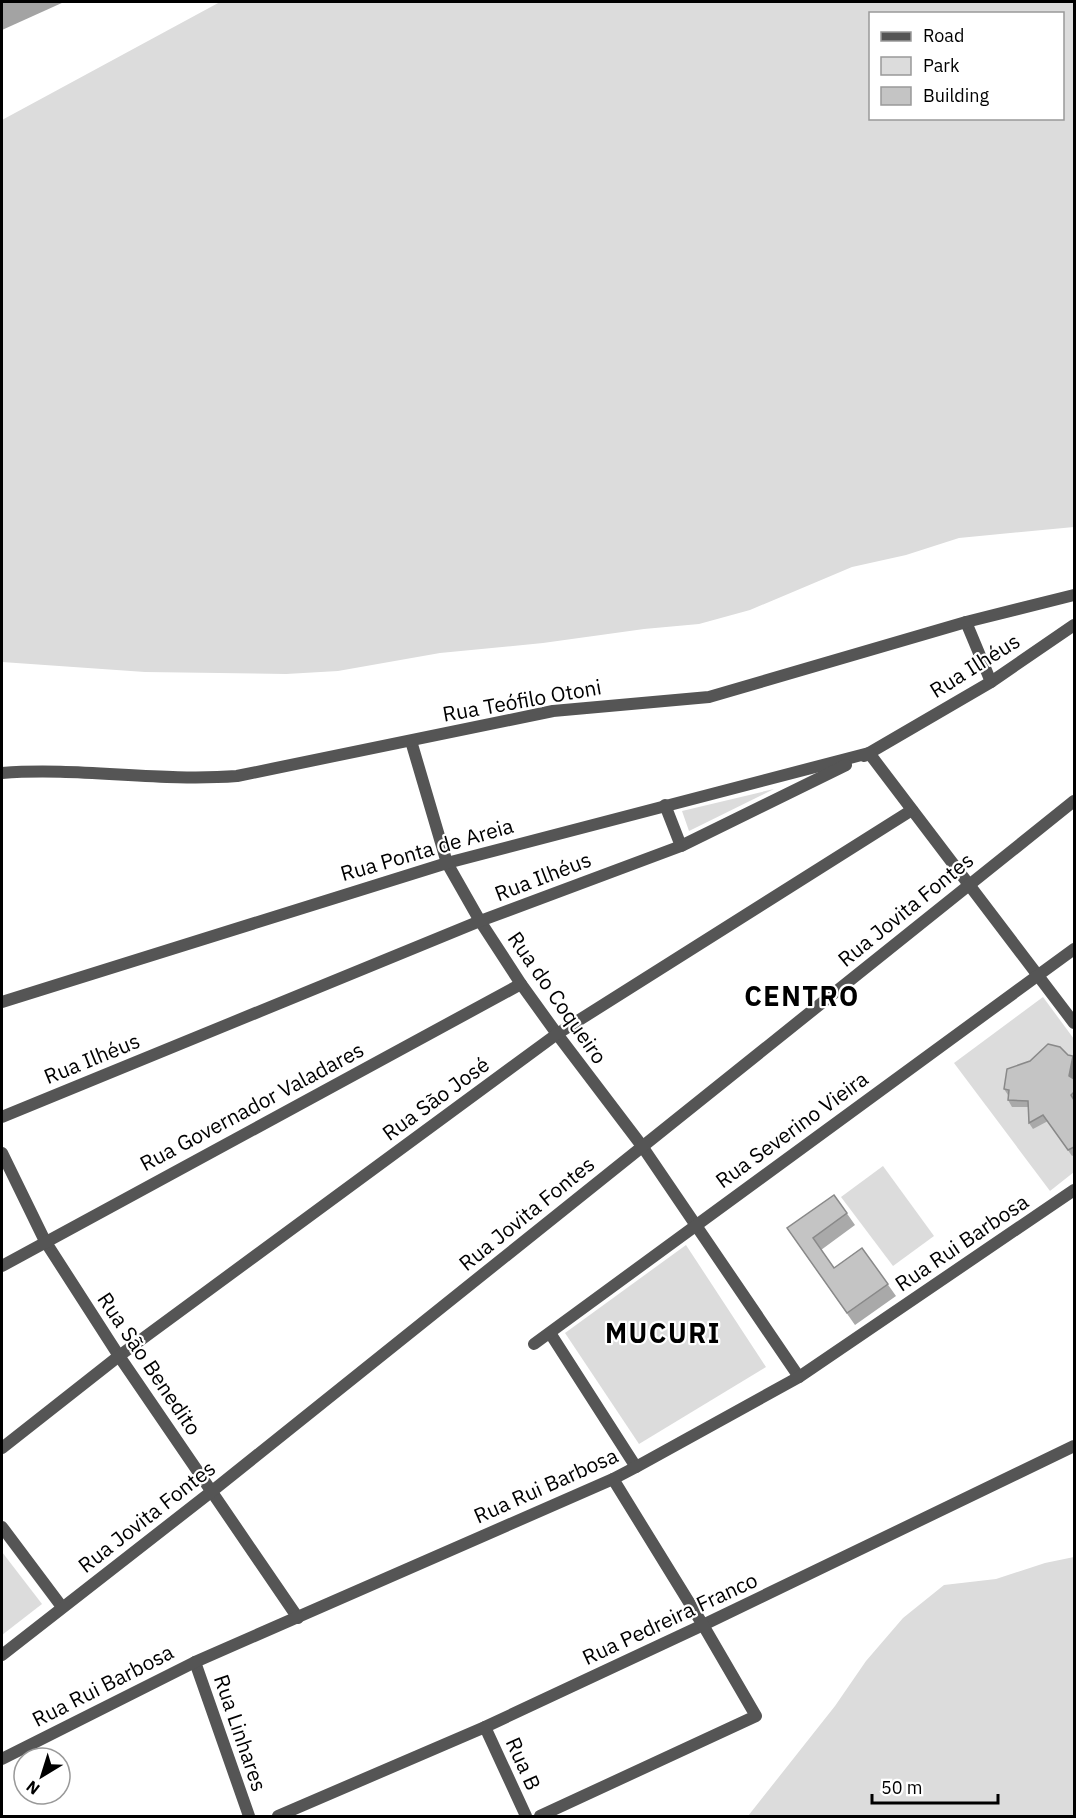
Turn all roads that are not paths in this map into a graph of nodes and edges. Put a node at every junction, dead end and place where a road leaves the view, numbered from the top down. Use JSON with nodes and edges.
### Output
{"nodes":[{"id":1,"x":1074,"y":595,"type":"edge"},
{"id":2,"x":966,"y":622,"type":"junction"},
{"id":3,"x":1074,"y":625,"type":"edge"},
{"id":4,"x":991,"y":682,"type":"junction"},
{"id":5,"x":411,"y":741,"type":"junction"},
{"id":6,"x":869,"y":753,"type":"junction"},
{"id":7,"x":2,"y":773,"type":"edge"},
{"id":8,"x":1074,"y":801,"type":"edge"},
{"id":9,"x":664,"y":805,"type":"junction"},
{"id":10,"x":912,"y":810,"type":"junction"},
{"id":11,"x":681,"y":846,"type":"junction"},
{"id":12,"x":447,"y":863,"type":"junction"},
{"id":13,"x":969,"y":884,"type":"junction"},
{"id":14,"x":480,"y":921,"type":"junction"},
{"id":15,"x":1074,"y":949,"type":"edge"},
{"id":16,"x":1039,"y":975,"type":"junction"},
{"id":17,"x":520,"y":984,"type":"junction"},
{"id":18,"x":2,"y":1002,"type":"edge"},
{"id":19,"x":1074,"y":1023,"type":"edge"},
{"id":20,"x":557,"y":1035,"type":"junction"},
{"id":21,"x":2,"y":1117,"type":"edge"},
{"id":22,"x":642,"y":1146,"type":"junction"},
{"id":23,"x":2,"y":1153,"type":"edge"},
{"id":24,"x":1074,"y":1190,"type":"edge"},
{"id":25,"x":696,"y":1224,"type":"junction"},
{"id":26,"x":45,"y":1242,"type":"junction"},
{"id":27,"x":2,"y":1266,"type":"edge"},
{"id":28,"x":550,"y":1332,"type":"junction"},
{"id":29,"x":534,"y":1344,"type":"dead end"},
{"id":30,"x":119,"y":1356,"type":"junction"},
{"id":31,"x":799,"y":1377,"type":"junction"},
{"id":32,"x":1074,"y":1446,"type":"edge"},
{"id":33,"x":2,"y":1448,"type":"edge"},
{"id":34,"x":636,"y":1467,"type":"junction"},
{"id":35,"x":613,"y":1479,"type":"junction"},
{"id":36,"x":211,"y":1492,"type":"junction"},
{"id":37,"x":2,"y":1527,"type":"edge"},
{"id":38,"x":62,"y":1607,"type":"junction"},
{"id":39,"x":297,"y":1618,"type":"junction"},
{"id":40,"x":703,"y":1626,"type":"junction"},
{"id":41,"x":2,"y":1655,"type":"edge"},
{"id":42,"x":195,"y":1662,"type":"junction"},
{"id":43,"x":485,"y":1727,"type":"junction"},
{"id":44,"x":2,"y":1759,"type":"edge"},
{"id":45,"x":249,"y":1816,"type":"edge"},
{"id":46,"x":278,"y":1816,"type":"edge"},
{"id":47,"x":526,"y":1816,"type":"edge"},
{"id":48,"x":540,"y":1816,"type":"edge"}],
"edges":[{"from":1,"to":2,"type":"street","name":"Rua Teófilo Otoni"},
{"from":2,"to":4,"type":"street"},
{"from":2,"to":5,"type":"street","name":"Rua Teófilo Otoni"},
{"from":3,"to":4,"type":"street","name":"Rua Ilhéus"},
{"from":4,"to":6,"type":"street","name":"Rua Ilhéus"},
{"from":5,"to":7,"type":"street","name":"Rua Teófilo Otoni"},
{"from":5,"to":12,"type":"street","name":"Rua do Coqueiro"},
{"from":6,"to":9,"type":"street","name":"Rua Ponta de Areia"},
{"from":6,"to":10,"type":"street"},
{"from":6,"to":11,"type":"street","name":"Rua Ilhéus"},
{"from":8,"to":13,"type":"street","name":"Rua Jovita Fontes"},
{"from":9,"to":11,"type":"street"},
{"from":9,"to":12,"type":"street","name":"Rua Ponta de Areia"},
{"from":10,"to":13,"type":"street"},
{"from":10,"to":20,"type":"street","name":"Rua São José"},
{"from":11,"to":14,"type":"street","name":"Rua Ilhéus"},
{"from":12,"to":14,"type":"street","name":"Rua do Coqueiro"},
{"from":12,"to":18,"type":"street","name":"Rua Ponta de Areia"},
{"from":13,"to":16,"type":"street"},
{"from":13,"to":22,"type":"street","name":"Rua Jovita Fontes"},
{"from":14,"to":17,"type":"street","name":"Rua do Coqueiro"},
{"from":14,"to":21,"type":"street","name":"Rua Ilhéus"},
{"from":15,"to":16,"type":"street","name":"Rua Severino Vieira"},
{"from":16,"to":19,"type":"street"},
{"from":16,"to":25,"type":"street","name":"Rua Severino Vieira"},
{"from":17,"to":20,"type":"street","name":"Rua do Coqueiro"},
{"from":17,"to":26,"type":"street","name":"Rua Governador Valadares"},
{"from":20,"to":22,"type":"street","name":"Rua do Coqueiro"},
{"from":20,"to":30,"type":"street","name":"Rua São José"},
{"from":22,"to":25,"type":"street","name":"Rua do Coqueiro"},
{"from":22,"to":36,"type":"street","name":"Rua Jovita Fontes"},
{"from":23,"to":26,"type":"street","name":"Rua São Benedito"},
{"from":24,"to":31,"type":"street","name":"Rua Rui Barbosa"},
{"from":25,"to":28,"type":"street","name":"Rua Severino Vieira"},
{"from":25,"to":31,"type":"street","name":"Rua do Coqueiro"},
{"from":26,"to":27,"type":"street","name":"Rua Governador Valadares"},
{"from":26,"to":30,"type":"street","name":"Rua São Benedito"},
{"from":28,"to":29,"type":"street","name":"Rua Severino Vieira"},
{"from":28,"to":34,"type":"street"},
{"from":30,"to":33,"type":"street","name":"Rua São José"},
{"from":30,"to":36,"type":"street","name":"Rua São Benedito"},
{"from":31,"to":34,"type":"street","name":"Rua Rui Barbosa"},
{"from":32,"to":40,"type":"street","name":"Rua Pedreira Franco"},
{"from":34,"to":35,"type":"street","name":"Rua Rui Barbosa"},
{"from":35,"to":39,"type":"street","name":"Rua Rui Barbosa"},
{"from":35,"to":40,"type":"street"},
{"from":36,"to":38,"type":"street","name":"Rua Jovita Fontes"},
{"from":36,"to":39,"type":"street","name":"Rua São Benedito"},
{"from":37,"to":38,"type":"street"},
{"from":38,"to":41,"type":"street","name":"Rua Jovita Fontes"},
{"from":39,"to":42,"type":"street","name":"Rua Rui Barbosa"},
{"from":40,"to":43,"type":"street","name":"Rua Pedreira Franco"},
{"from":40,"to":48,"type":"street"},
{"from":42,"to":44,"type":"street","name":"Rua Rui Barbosa"},
{"from":42,"to":45,"type":"street","name":"Rua Linhares"},
{"from":43,"to":46,"type":"street","name":"Rua Pedreira Franco"},
{"from":43,"to":47,"type":"street","name":"Rua B"}]}
